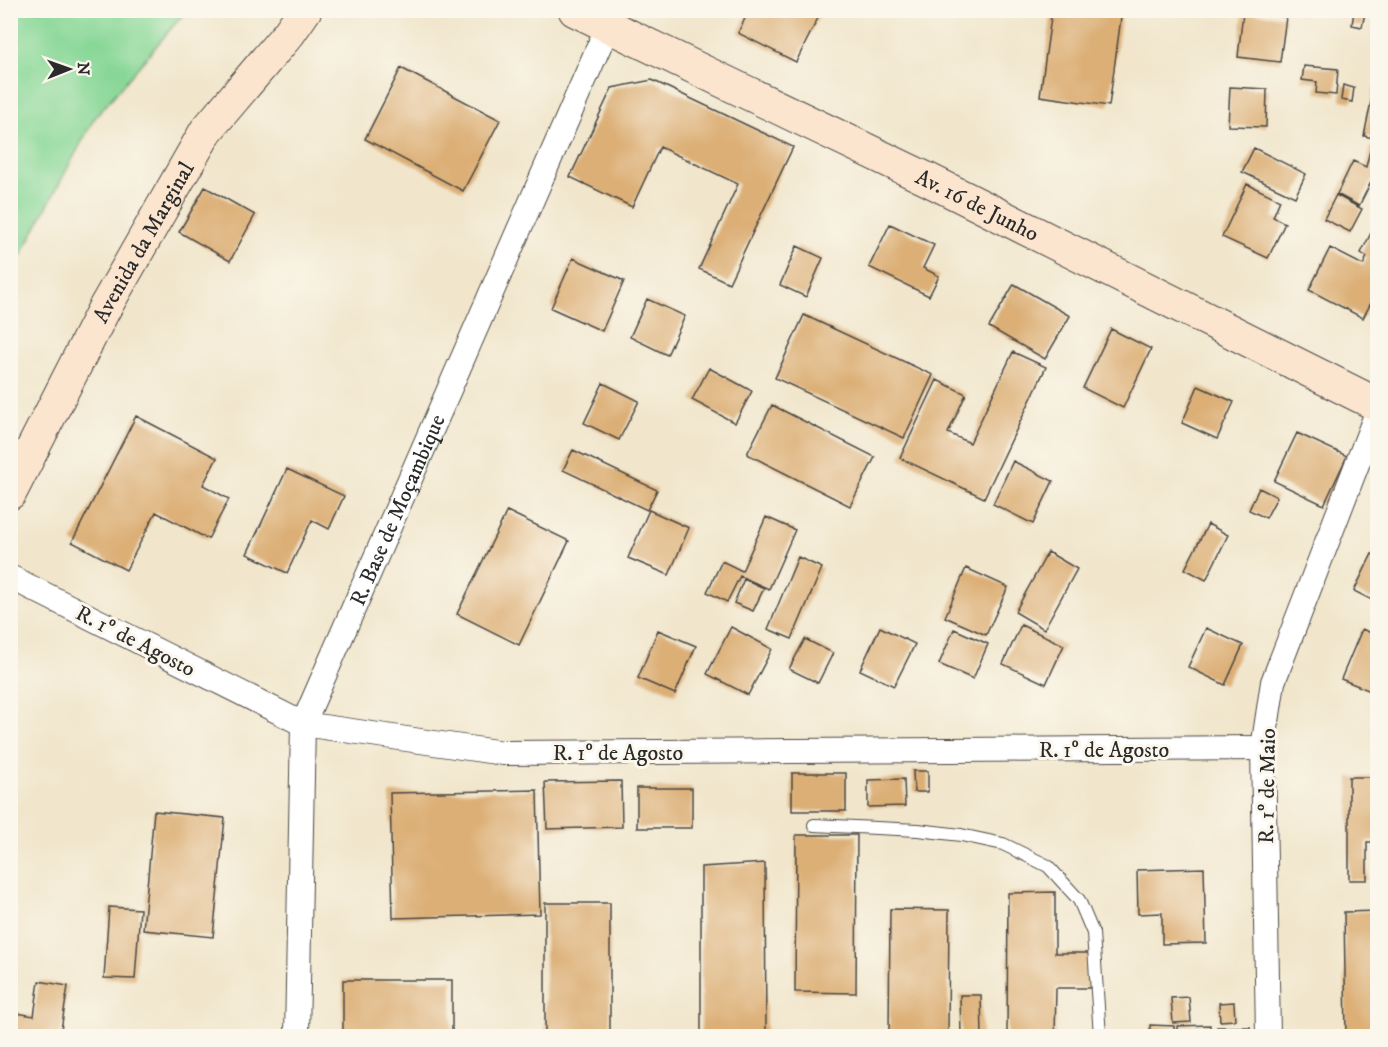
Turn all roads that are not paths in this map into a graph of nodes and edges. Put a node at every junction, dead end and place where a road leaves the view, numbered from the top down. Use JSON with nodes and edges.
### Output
{"nodes":[{"id":1,"x":305,"y":10,"type":"edge"},
{"id":2,"x":575,"y":10,"type":"edge"},
{"id":3,"x":612,"y":19,"type":"edge"},
{"id":4,"x":1377,"y":405,"type":"edge"},
{"id":5,"x":1377,"y":410,"type":"edge"},
{"id":6,"x":10,"y":493,"type":"edge"},
{"id":7,"x":10,"y":577,"type":"edge"},
{"id":8,"x":303,"y":724,"type":"junction"},
{"id":9,"x":1263,"y":748,"type":"junction"},
{"id":10,"x":814,"y":825,"type":"dead end"},
{"id":11,"x":297,"y":1036,"type":"edge"},
{"id":12,"x":1100,"y":1036,"type":"edge"},
{"id":13,"x":1268,"y":1036,"type":"edge"}],
"edges":[{"from":1,"to":6,"type":"street","name":"Avenida da Marginal"},
{"from":2,"to":3,"type":"street","name":"Av. 16 de Junho"},
{"from":3,"to":4,"type":"street","name":"Av. 16 de Junho"},
{"from":3,"to":8,"type":"street","name":"R. Base de Moçambique"},
{"from":5,"to":9,"type":"street","name":"R. 1º de Maio"},
{"from":7,"to":8,"type":"street","name":"R. 1º de Agosto"},
{"from":8,"to":9,"type":"street","name":"R. 1º de Agosto"},
{"from":8,"to":11,"type":"street","name":"R. Base de Moçambique"},
{"from":9,"to":13,"type":"street","name":"R. 1º de Maio"},
{"from":10,"to":12,"type":"lane"}]}
